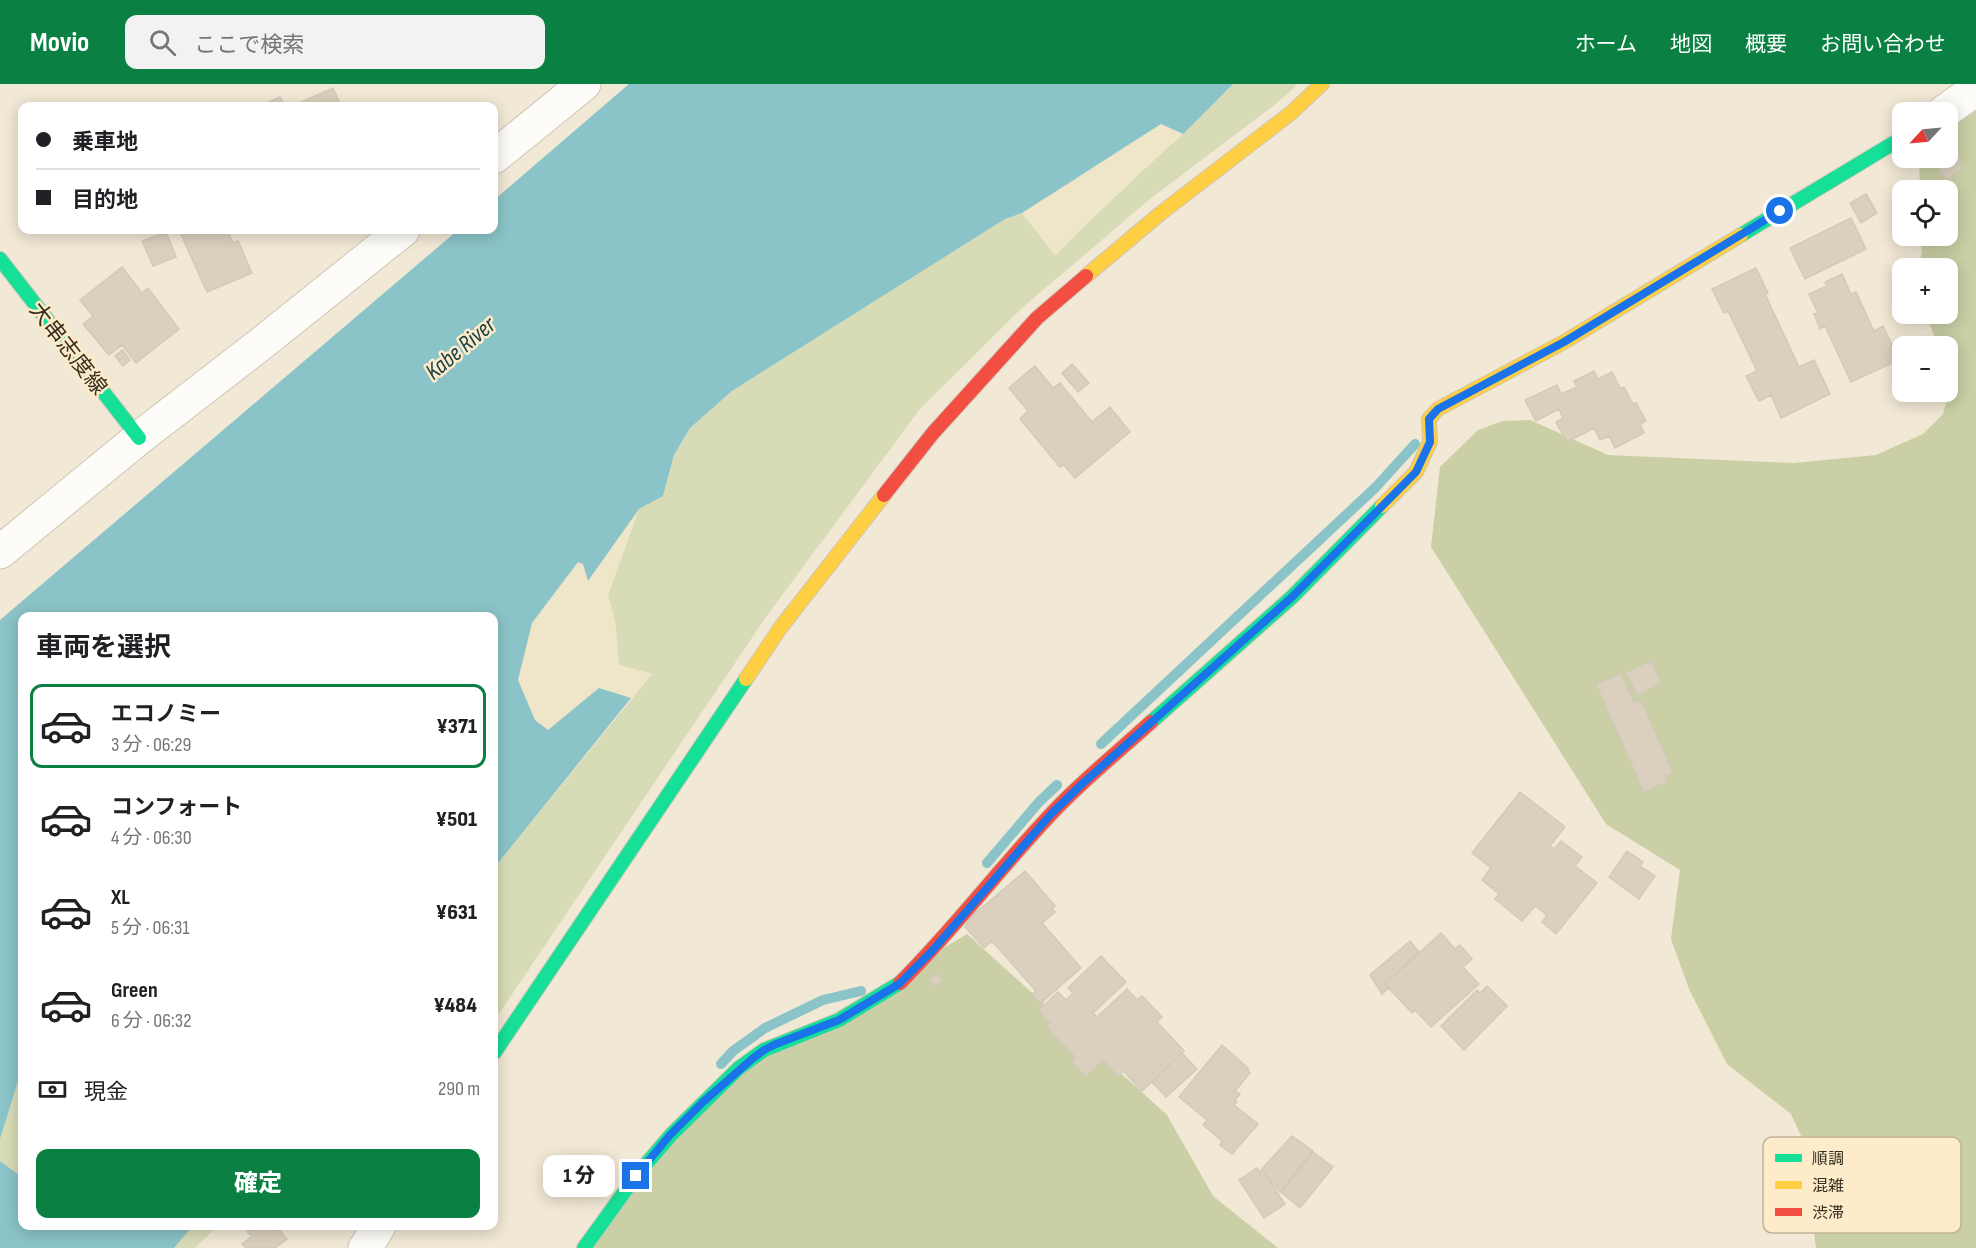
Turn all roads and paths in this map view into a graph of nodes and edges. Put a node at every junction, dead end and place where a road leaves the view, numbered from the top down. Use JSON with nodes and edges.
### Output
{"nodes":[{"id":1,"x":584,"y":84,"type":"edge"},
{"id":2,"x":1322,"y":84,"type":"edge"},
{"id":3,"x":1976,"y":89,"type":"edge"},
{"id":4,"x":1958,"y":102,"type":"edge"},
{"id":5,"x":1892,"y":144,"type":"edge"},
{"id":6,"x":498,"y":154,"type":"edge"},
{"id":7,"x":398,"y":234,"type":"edge"},
{"id":8,"x":0,"y":259,"type":"edge"},
{"id":9,"x":138,"y":438,"type":"junction"},
{"id":10,"x":0,"y":552,"type":"edge"},
{"id":11,"x":498,"y":1047,"type":"edge"},
{"id":12,"x":377,"y":1230,"type":"edge"},
{"id":13,"x":365,"y":1248,"type":"edge"},
{"id":14,"x":584,"y":1248,"type":"edge"}],
"edges":[{"from":1,"to":6,"type":"street"},
{"from":2,"to":11,"type":"street"},
{"from":3,"to":4,"type":"street"},
{"from":5,"to":14,"type":"street"},
{"from":7,"to":9,"type":"street"},
{"from":8,"to":9,"type":"street","name":"大串志度線"},
{"from":9,"to":10,"type":"street"},
{"from":12,"to":13,"type":"street"}]}
